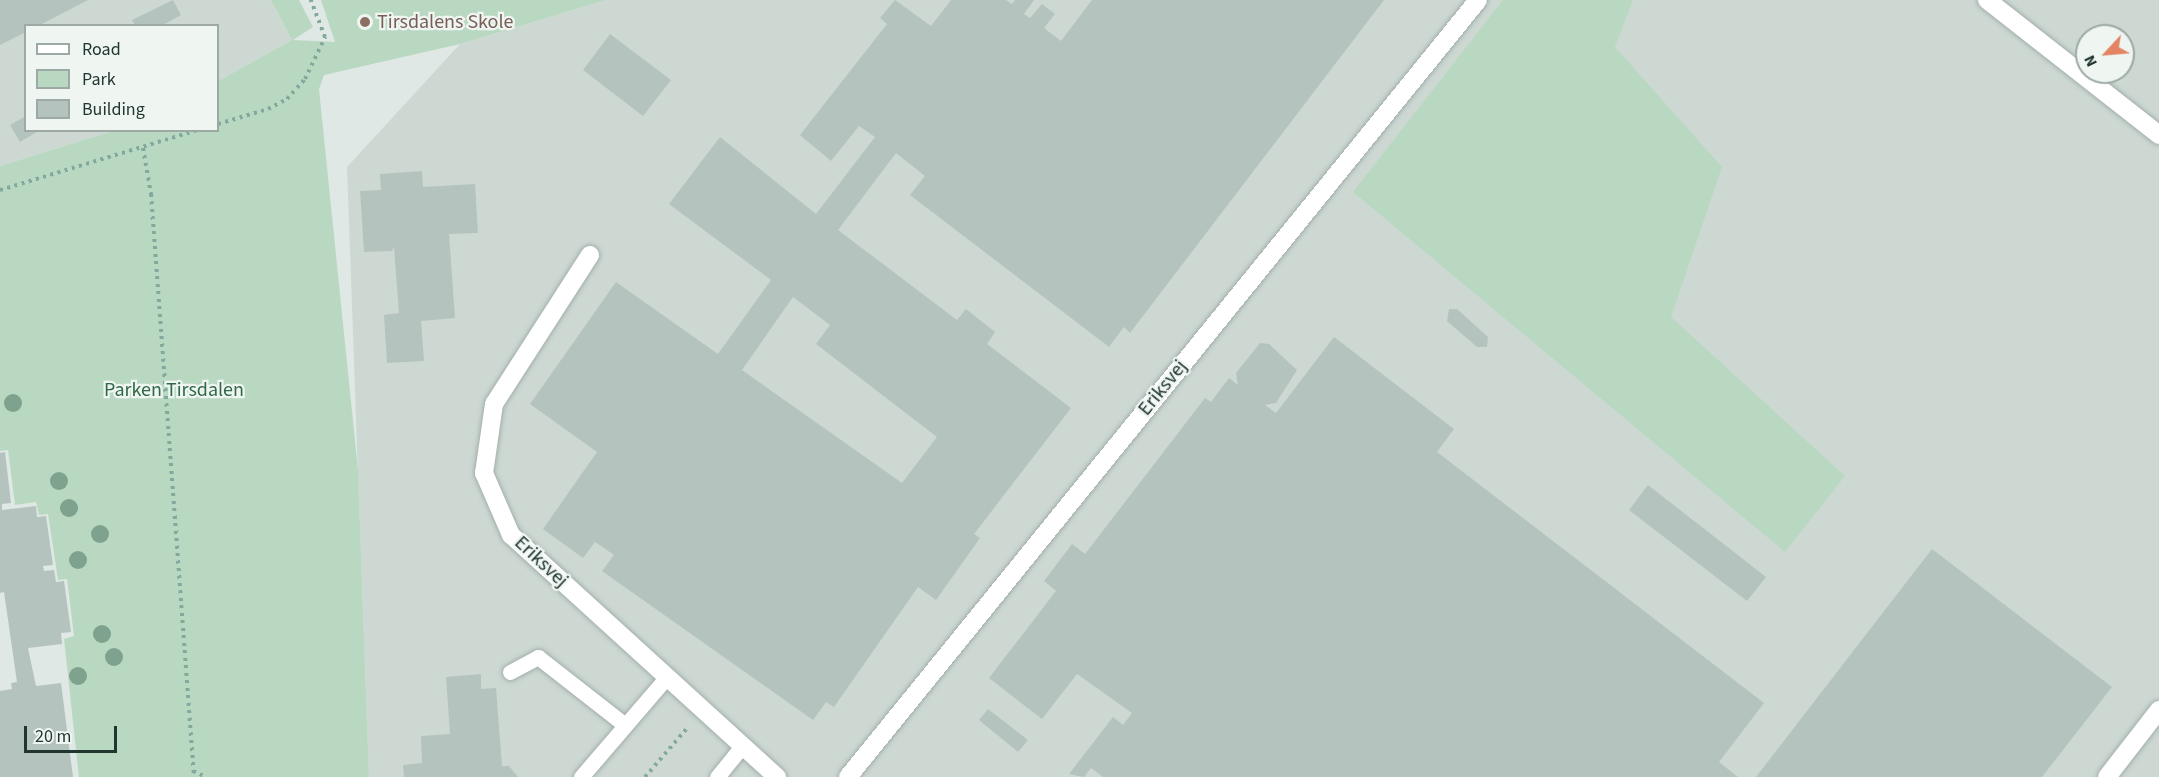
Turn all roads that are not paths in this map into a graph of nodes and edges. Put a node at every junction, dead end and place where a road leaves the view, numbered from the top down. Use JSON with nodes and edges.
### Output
{"nodes":[{"id":1,"x":1478,"y":0,"type":"edge"},
{"id":2,"x":1987,"y":0,"type":"edge"},
{"id":3,"x":2159,"y":135,"type":"edge"},
{"id":4,"x":590,"y":255,"type":"dead end"},
{"id":5,"x":510,"y":672,"type":"dead end"},
{"id":6,"x":666,"y":678,"type":"junction"},
{"id":7,"x":2159,"y":710,"type":"edge"},
{"id":8,"x":625,"y":726,"type":"junction"},
{"id":9,"x":742,"y":746,"type":"junction"},
{"id":10,"x":580,"y":777,"type":"edge"},
{"id":11,"x":717,"y":777,"type":"edge"},
{"id":12,"x":777,"y":777,"type":"edge"},
{"id":13,"x":848,"y":777,"type":"edge"},
{"id":14,"x":2107,"y":777,"type":"edge"}],
"edges":[{"from":1,"to":13,"type":"street","name":"Eriksvej"},
{"from":2,"to":3,"type":"street"},
{"from":4,"to":6,"type":"street","name":"Eriksvej"},
{"from":5,"to":8,"type":"lane"},
{"from":6,"to":8,"type":"lane"},
{"from":6,"to":9,"type":"street","name":"Eriksvej"},
{"from":7,"to":14,"type":"street"},
{"from":8,"to":10,"type":"lane"},
{"from":9,"to":11,"type":"lane"},
{"from":9,"to":12,"type":"street","name":"Eriksvej"}]}
